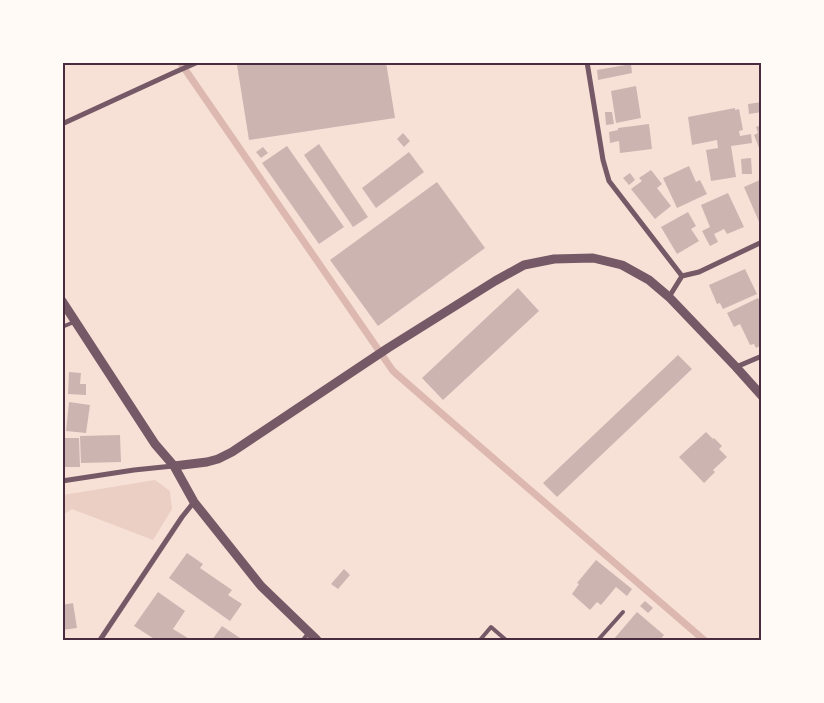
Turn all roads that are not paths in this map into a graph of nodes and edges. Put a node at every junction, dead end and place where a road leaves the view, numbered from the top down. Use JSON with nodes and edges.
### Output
{"nodes":[{"id":1,"x":198,"y":62,"type":"edge"},
{"id":2,"x":586,"y":62,"type":"edge"},
{"id":3,"x":62,"y":124,"type":"edge"},
{"id":4,"x":762,"y":242,"type":"edge"},
{"id":5,"x":682,"y":276,"type":"junction"},
{"id":6,"x":669,"y":297,"type":"junction"},
{"id":7,"x":62,"y":301,"type":"edge"},
{"id":8,"x":76,"y":322,"type":"junction"},
{"id":9,"x":62,"y":327,"type":"edge"},
{"id":10,"x":762,"y":356,"type":"edge"},
{"id":11,"x":736,"y":367,"type":"junction"},
{"id":12,"x":762,"y":396,"type":"edge"},
{"id":13,"x":174,"y":466,"type":"junction"},
{"id":14,"x":62,"y":481,"type":"edge"},
{"id":15,"x":194,"y":502,"type":"junction"},
{"id":16,"x":623,"y":612,"type":"dead end"},
{"id":17,"x":306,"y":636,"type":"edge"},
{"id":18,"x":100,"y":640,"type":"edge"},
{"id":19,"x":317,"y":640,"type":"edge"},
{"id":20,"x":480,"y":640,"type":"edge"},
{"id":21,"x":506,"y":640,"type":"edge"},
{"id":22,"x":598,"y":640,"type":"edge"}],
"edges":[{"from":1,"to":3,"type":"street"},
{"from":2,"to":5,"type":"street"},
{"from":4,"to":5,"type":"street"},
{"from":5,"to":6,"type":"street"},
{"from":6,"to":11,"type":"street"},
{"from":6,"to":13,"type":"street"},
{"from":7,"to":8,"type":"street"},
{"from":8,"to":9,"type":"lane"},
{"from":8,"to":13,"type":"street"},
{"from":10,"to":11,"type":"street"},
{"from":11,"to":12,"type":"street"},
{"from":13,"to":14,"type":"street"},
{"from":13,"to":15,"type":"street"},
{"from":15,"to":17,"type":"street"},
{"from":15,"to":18,"type":"street"},
{"from":16,"to":22,"type":"lane"},
{"from":17,"to":19,"type":"street"},
{"from":20,"to":21,"type":"lane"}]}
